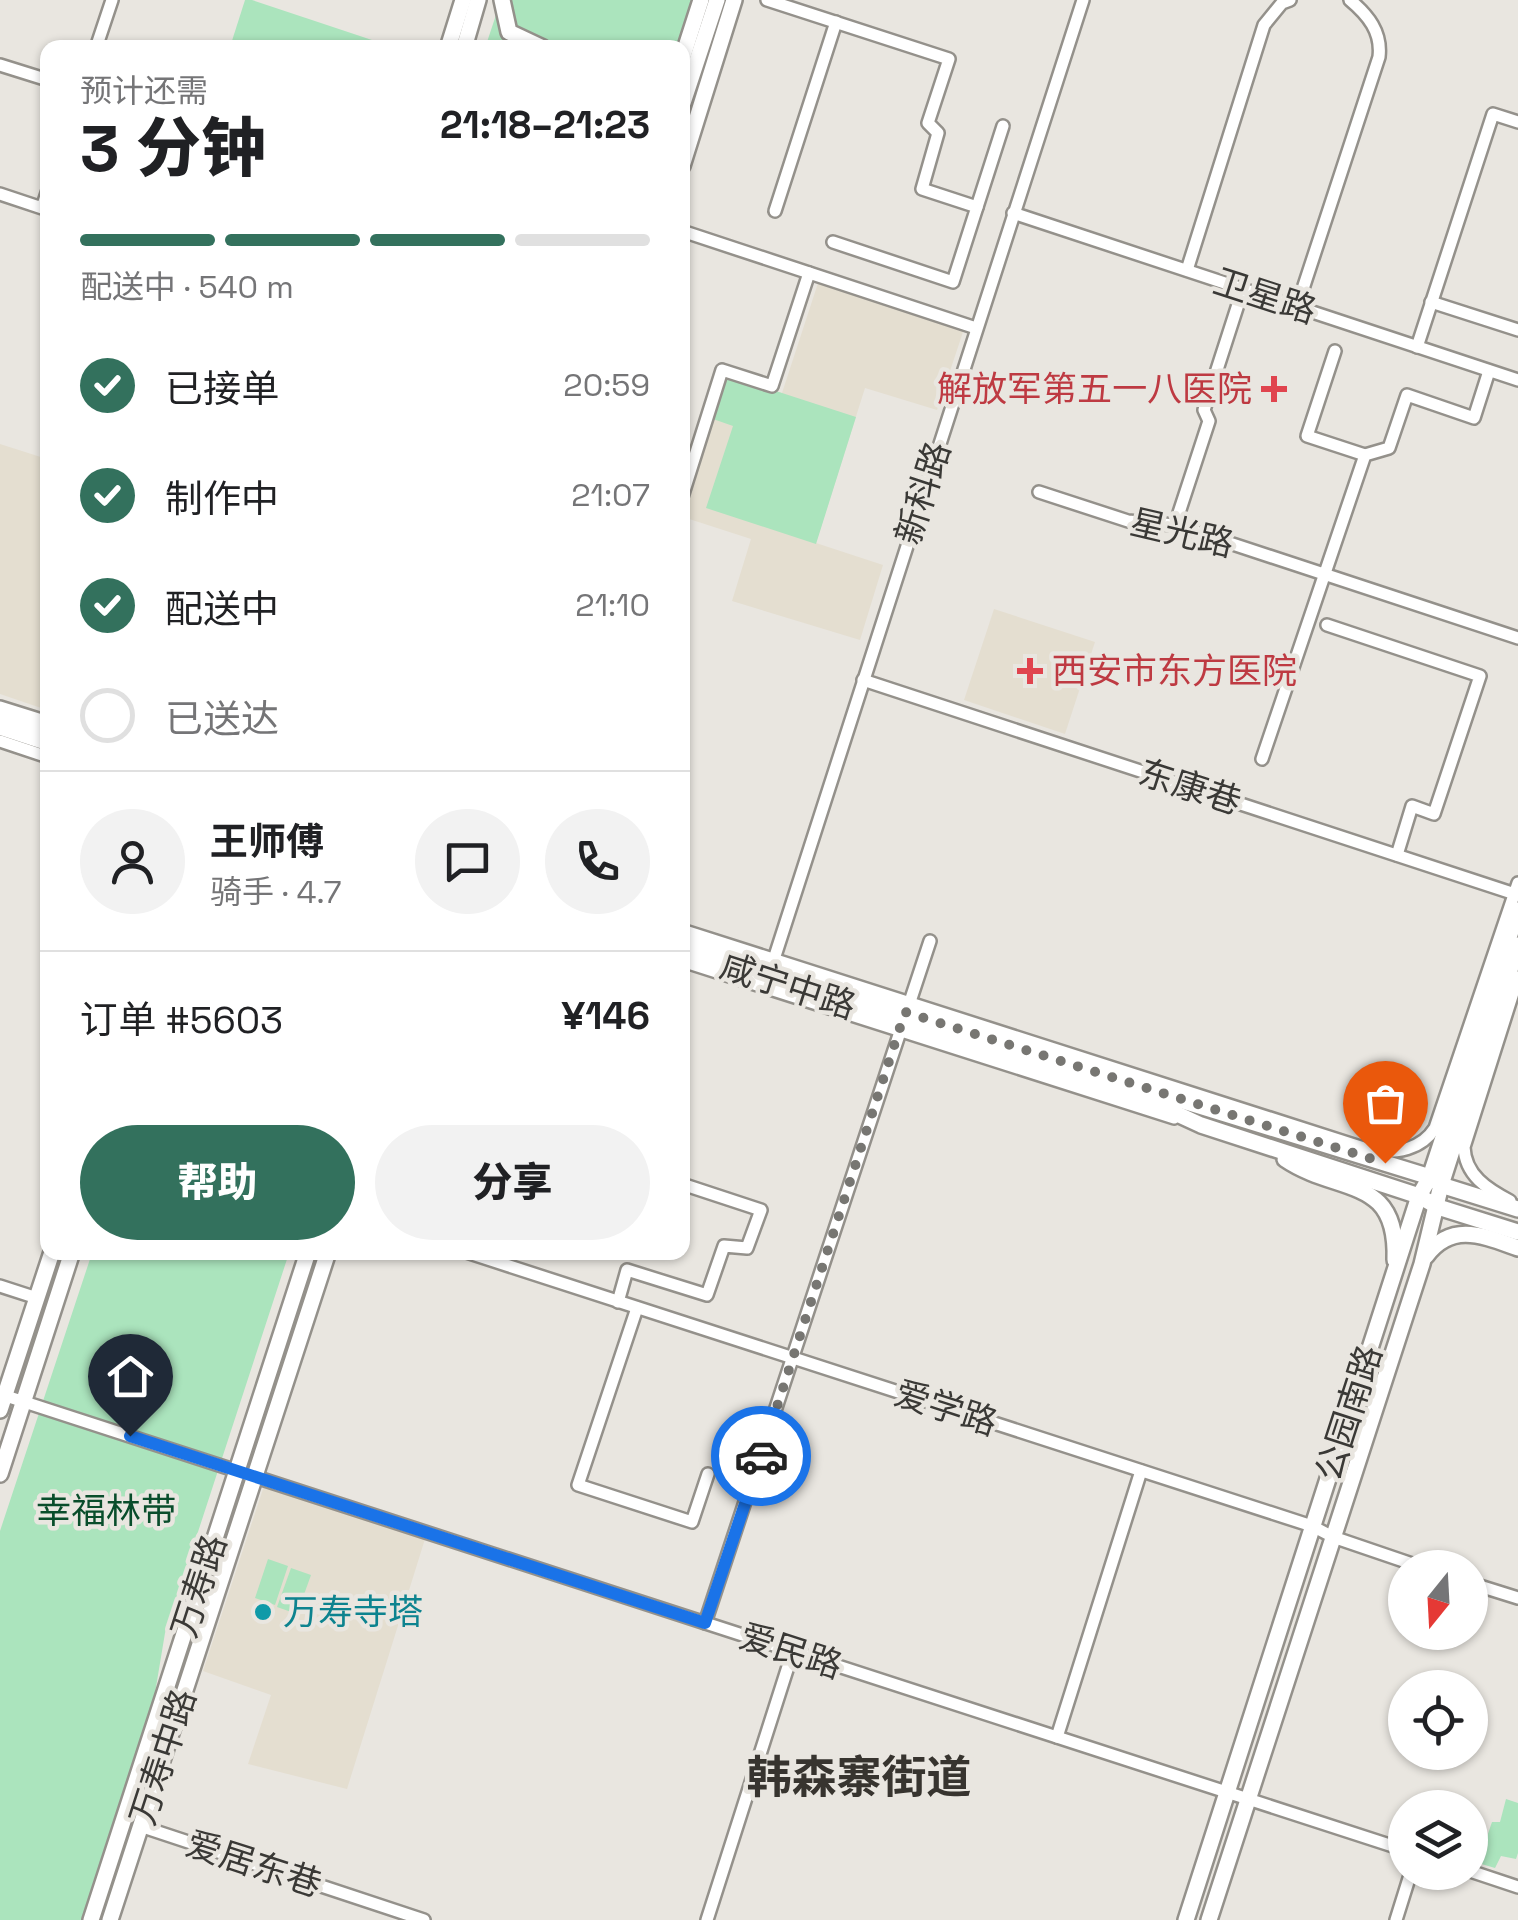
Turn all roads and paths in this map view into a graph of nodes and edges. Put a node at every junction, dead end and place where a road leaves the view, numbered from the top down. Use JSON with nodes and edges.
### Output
{"nodes":[{"id":1,"x":112,"y":0,"type":"edge"},
{"id":2,"x":463,"y":0,"type":"edge"},
{"id":3,"x":478,"y":0,"type":"edge"},
{"id":4,"x":502,"y":0,"type":"edge"},
{"id":5,"x":701,"y":0,"type":"edge"},
{"id":6,"x":717,"y":0,"type":"edge"},
{"id":7,"x":734,"y":0,"type":"edge"},
{"id":8,"x":767,"y":0,"type":"edge"},
{"id":9,"x":1083,"y":0,"type":"edge"},
{"id":10,"x":1290,"y":0,"type":"edge"},
{"id":11,"x":1350,"y":0,"type":"edge"},
{"id":12,"x":836,"y":22,"type":"junction"},
{"id":13,"x":99,"y":40,"type":"edge"},
{"id":14,"x":450,"y":40,"type":"edge"},
{"id":15,"x":466,"y":40,"type":"edge"},
{"id":16,"x":525,"y":40,"type":"edge"},
{"id":17,"x":688,"y":40,"type":"edge"},
{"id":18,"x":0,"y":65,"type":"edge"},
{"id":19,"x":40,"y":78,"type":"edge"},
{"id":20,"x":690,"y":84,"type":"edge"},
{"id":21,"x":1518,"y":122,"type":"edge"},
{"id":22,"x":1002,"y":126,"type":"dead end"},
{"id":23,"x":690,"y":140,"type":"edge"},
{"id":24,"x":0,"y":194,"type":"edge"},
{"id":25,"x":40,"y":207,"type":"edge"},
{"id":26,"x":977,"y":208,"type":"junction"},
{"id":27,"x":775,"y":211,"type":"dead end"},
{"id":28,"x":1013,"y":213,"type":"junction"},
{"id":29,"x":690,"y":234,"type":"edge"},
{"id":30,"x":833,"y":242,"type":"dead end"},
{"id":31,"x":1187,"y":270,"type":"junction"},
{"id":32,"x":809,"y":273,"type":"junction"},
{"id":33,"x":1243,"y":289,"type":"junction"},
{"id":34,"x":1432,"y":302,"type":"junction"},
{"id":35,"x":1297,"y":307,"type":"junction"},
{"id":36,"x":976,"y":328,"type":"junction"},
{"id":37,"x":1518,"y":330,"type":"edge"},
{"id":38,"x":1417,"y":347,"type":"junction"},
{"id":39,"x":1335,"y":351,"type":"dead end"},
{"id":40,"x":1489,"y":371,"type":"junction"},
{"id":41,"x":1518,"y":380,"type":"edge"},
{"id":42,"x":1365,"y":455,"type":"junction"},
{"id":43,"x":690,"y":472,"type":"edge"},
{"id":44,"x":1039,"y":492,"type":"dead end"},
{"id":45,"x":1175,"y":525,"type":"junction"},
{"id":46,"x":1326,"y":572,"type":"junction"},
{"id":47,"x":1326,"y":626,"type":"dead end"},
{"id":48,"x":1518,"y":638,"type":"edge"},
{"id":49,"x":863,"y":680,"type":"junction"},
{"id":50,"x":0,"y":707,"type":"edge"},
{"id":51,"x":0,"y":716,"type":"edge"},
{"id":52,"x":40,"y":720,"type":"edge"},
{"id":53,"x":0,"y":727,"type":"edge"},
{"id":54,"x":40,"y":728,"type":"edge"},
{"id":55,"x":40,"y":740,"type":"edge"},
{"id":56,"x":0,"y":742,"type":"edge"},
{"id":57,"x":40,"y":754,"type":"edge"},
{"id":58,"x":1262,"y":759,"type":"dead end"},
{"id":59,"x":1396,"y":855,"type":"junction"},
{"id":60,"x":1517,"y":895,"type":"edge"},
{"id":61,"x":690,"y":934,"type":"edge"},
{"id":62,"x":930,"y":941,"type":"dead end"},
{"id":63,"x":690,"y":942,"type":"edge"},
{"id":64,"x":1518,"y":945,"type":"edge"},
{"id":65,"x":690,"y":954,"type":"edge"},
{"id":66,"x":690,"y":961,"type":"edge"},
{"id":67,"x":769,"y":973,"type":"junction"},
{"id":68,"x":1518,"y":978,"type":"edge"},
{"id":69,"x":904,"y":1017,"type":"junction"},
{"id":70,"x":1264,"y":1146,"type":"junction"},
{"id":71,"x":1370,"y":1150,"type":"junction"},
{"id":72,"x":1385,"y":1163,"type":"junction"},
{"id":73,"x":1436,"y":1181,"type":"junction"},
{"id":74,"x":690,"y":1187,"type":"edge"},
{"id":75,"x":1419,"y":1196,"type":"junction"},
{"id":76,"x":1438,"y":1207,"type":"junction"},
{"id":77,"x":1518,"y":1207,"type":"edge"},
{"id":78,"x":1518,"y":1232,"type":"edge"},
{"id":79,"x":1518,"y":1248,"type":"edge"},
{"id":80,"x":49,"y":1260,"type":"edge"},
{"id":81,"x":69,"y":1260,"type":"edge"},
{"id":82,"x":305,"y":1260,"type":"edge"},
{"id":83,"x":325,"y":1260,"type":"edge"},
{"id":84,"x":509,"y":1260,"type":"edge"},
{"id":85,"x":1422,"y":1264,"type":"junction"},
{"id":86,"x":1394,"y":1274,"type":"junction"},
{"id":87,"x":0,"y":1286,"type":"edge"},
{"id":88,"x":37,"y":1298,"type":"junction"},
{"id":89,"x":618,"y":1302,"type":"junction"},
{"id":90,"x":637,"y":1308,"type":"junction"},
{"id":91,"x":794,"y":1358,"type":"junction"},
{"id":92,"x":290,"y":1364,"type":"junction"},
{"id":93,"x":24,"y":1401,"type":"junction"},
{"id":94,"x":3,"y":1403,"type":"edge"},
{"id":95,"x":247,"y":1440,"type":"junction"},
{"id":96,"x":237,"y":1470,"type":"junction"},
{"id":97,"x":1140,"y":1472,"type":"junction"},
{"id":98,"x":0,"y":1474,"type":"edge"},
{"id":99,"x":708,"y":1474,"type":"dead end"},
{"id":100,"x":254,"y":1476,"type":"junction"},
{"id":101,"x":1312,"y":1526,"type":"junction"},
{"id":102,"x":1333,"y":1537,"type":"junction"},
{"id":103,"x":1388,"y":1556,"type":"edge"},
{"id":104,"x":1488,"y":1589,"type":"edge"},
{"id":105,"x":1518,"y":1598,"type":"edge"},
{"id":106,"x":705,"y":1623,"type":"junction"},
{"id":107,"x":792,"y":1651,"type":"junction"},
{"id":108,"x":1057,"y":1737,"type":"junction"},
{"id":109,"x":1228,"y":1794,"type":"junction"},
{"id":110,"x":1247,"y":1800,"type":"junction"},
{"id":111,"x":140,"y":1826,"type":"junction"},
{"id":112,"x":1388,"y":1845,"type":"edge"},
{"id":113,"x":1488,"y":1877,"type":"edge"},
{"id":114,"x":1518,"y":1887,"type":"edge"},
{"id":115,"x":1405,"y":1890,"type":"edge"},
{"id":116,"x":92,"y":1920,"type":"edge"},
{"id":117,"x":110,"y":1920,"type":"edge"},
{"id":118,"x":424,"y":1920,"type":"edge"},
{"id":119,"x":707,"y":1920,"type":"edge"},
{"id":120,"x":1186,"y":1920,"type":"edge"},
{"id":121,"x":1209,"y":1920,"type":"edge"},
{"id":122,"x":1396,"y":1920,"type":"edge"}],
"edges":[{"from":1,"to":13,"type":"street"},
{"from":2,"to":14,"type":"main road"},
{"from":3,"to":15,"type":"main road"},
{"from":4,"to":16,"type":"main road"},
{"from":5,"to":17,"type":"main road"},
{"from":6,"to":20,"type":"main road"},
{"from":7,"to":23,"type":"main road"},
{"from":8,"to":12,"type":"street"},
{"from":9,"to":28,"type":"street","name":"新科路"},
{"from":10,"to":31,"type":"street"},
{"from":11,"to":35,"type":"street"},
{"from":12,"to":26,"type":"street"},
{"from":12,"to":27,"type":"street"},
{"from":18,"to":19,"type":"street"},
{"from":21,"to":34,"type":"street"},
{"from":22,"to":26,"type":"street"},
{"from":24,"to":25,"type":"street"},
{"from":26,"to":30,"type":"street"},
{"from":28,"to":31,"type":"street","name":"卫星路"},
{"from":28,"to":36,"type":"street","name":"新科路"},
{"from":29,"to":32,"type":"street"},
{"from":31,"to":33,"type":"street","name":"卫星路"},
{"from":32,"to":36,"type":"street"},
{"from":32,"to":43,"type":"street"},
{"from":33,"to":35,"type":"street","name":"卫星路"},
{"from":33,"to":45,"type":"street"},
{"from":34,"to":37,"type":"street"},
{"from":34,"to":38,"type":"street"},
{"from":35,"to":38,"type":"street","name":"卫星路"},
{"from":36,"to":49,"type":"street","name":"新科路"},
{"from":38,"to":40,"type":"street","name":"卫星路"},
{"from":39,"to":42,"type":"street"},
{"from":40,"to":41,"type":"street","name":"卫星路"},
{"from":40,"to":42,"type":"street"},
{"from":42,"to":46,"type":"street"},
{"from":44,"to":45,"type":"street","name":"星光路"},
{"from":45,"to":46,"type":"street","name":"星光路"},
{"from":46,"to":48,"type":"street","name":"星光路"},
{"from":46,"to":58,"type":"street"},
{"from":47,"to":59,"type":"street"},
{"from":49,"to":59,"type":"street","name":"东康巷"},
{"from":49,"to":67,"type":"street","name":"新科路"},
{"from":50,"to":52,"type":"street"},
{"from":51,"to":54,"type":"main road"},
{"from":53,"to":55,"type":"main road"},
{"from":56,"to":57,"type":"street"},
{"from":59,"to":60,"type":"street","name":"东康巷"},
{"from":60,"to":71,"type":"street"},
{"from":60,"to":73,"type":"main road","name":"公园南路"},
{"from":61,"to":67,"type":"street"},
{"from":62,"to":69,"type":"street"},
{"from":63,"to":67,"type":"main road","name":"咸宁中路"},
{"from":64,"to":73,"type":"main road","name":"公园南路"},
{"from":65,"to":67,"type":"main road","name":"咸宁中路"},
{"from":66,"to":67,"type":"street"},
{"from":67,"to":69,"type":"main road","name":"咸宁中路"},
{"from":68,"to":77,"type":"street"},
{"from":69,"to":70,"type":"main road","name":"咸宁中路"},
{"from":69,"to":71,"type":"street"},
{"from":69,"to":72,"type":"main road","name":"咸宁中路"},
{"from":69,"to":91,"type":"street"},
{"from":70,"to":75,"type":"main road","name":"咸宁中路"},
{"from":70,"to":86,"type":"main road"},
{"from":71,"to":72,"type":"street"},
{"from":72,"to":73,"type":"main road","name":"咸宁中路"},
{"from":73,"to":75,"type":"main road","name":"公园南路"},
{"from":73,"to":76,"type":"main road","name":"公园南路"},
{"from":73,"to":77,"type":"main road","name":"咸宁中路"},
{"from":74,"to":89,"type":"street"},
{"from":75,"to":76,"type":"main road","name":"咸宁中路"},
{"from":75,"to":86,"type":"main road","name":"公园南路"},
{"from":76,"to":78,"type":"main road","name":"咸宁中路"},
{"from":76,"to":85,"type":"main road","name":"公园南路"},
{"from":79,"to":85,"type":"main road"},
{"from":80,"to":88,"type":"main road"},
{"from":81,"to":93,"type":"main road"},
{"from":82,"to":95,"type":"main road","name":"万寿路"},
{"from":83,"to":92,"type":"main road","name":"万寿中路"},
{"from":84,"to":89,"type":"street","name":"爱学路"},
{"from":85,"to":102,"type":"main road","name":"公园南路"},
{"from":86,"to":101,"type":"main road","name":"公园南路"},
{"from":87,"to":88,"type":"street"},
{"from":88,"to":94,"type":"main road"},
{"from":89,"to":90,"type":"street","name":"爱学路"},
{"from":90,"to":91,"type":"street","name":"爱学路"},
{"from":90,"to":99,"type":"street"},
{"from":91,"to":97,"type":"street","name":"爱学路"},
{"from":91,"to":106,"type":"street"},
{"from":92,"to":95,"type":"main road"},
{"from":92,"to":100,"type":"main road","name":"万寿中路"},
{"from":93,"to":94,"type":"street","name":"爱民路"},
{"from":93,"to":96,"type":"street","name":"爱民路"},
{"from":93,"to":98,"type":"main road"},
{"from":95,"to":96,"type":"main road","name":"万寿路"},
{"from":96,"to":100,"type":"street","name":"爱民路"},
{"from":96,"to":116,"type":"main road","name":"万寿路"},
{"from":97,"to":101,"type":"street","name":"爱学路"},
{"from":97,"to":108,"type":"street"},
{"from":100,"to":106,"type":"street","name":"爱民路"},
{"from":100,"to":111,"type":"main road","name":"万寿中路"},
{"from":101,"to":102,"type":"street","name":"爱学路"},
{"from":101,"to":109,"type":"main road","name":"公园南路"},
{"from":102,"to":103,"type":"street","name":"爱学路"},
{"from":102,"to":110,"type":"main road","name":"公园南路"},
{"from":104,"to":105,"type":"street"},
{"from":106,"to":107,"type":"street","name":"爱民路"},
{"from":107,"to":108,"type":"street","name":"爱民路"},
{"from":107,"to":119,"type":"street"},
{"from":108,"to":109,"type":"street","name":"爱民路"},
{"from":109,"to":110,"type":"street","name":"爱民路"},
{"from":109,"to":120,"type":"main road","name":"公园南路"},
{"from":110,"to":112,"type":"street","name":"爱民路"},
{"from":110,"to":121,"type":"main road","name":"公园南路"},
{"from":111,"to":117,"type":"main road","name":"万寿中路"},
{"from":111,"to":118,"type":"street","name":"爱居东巷"},
{"from":113,"to":114,"type":"street"},
{"from":115,"to":122,"type":"street"}]}
